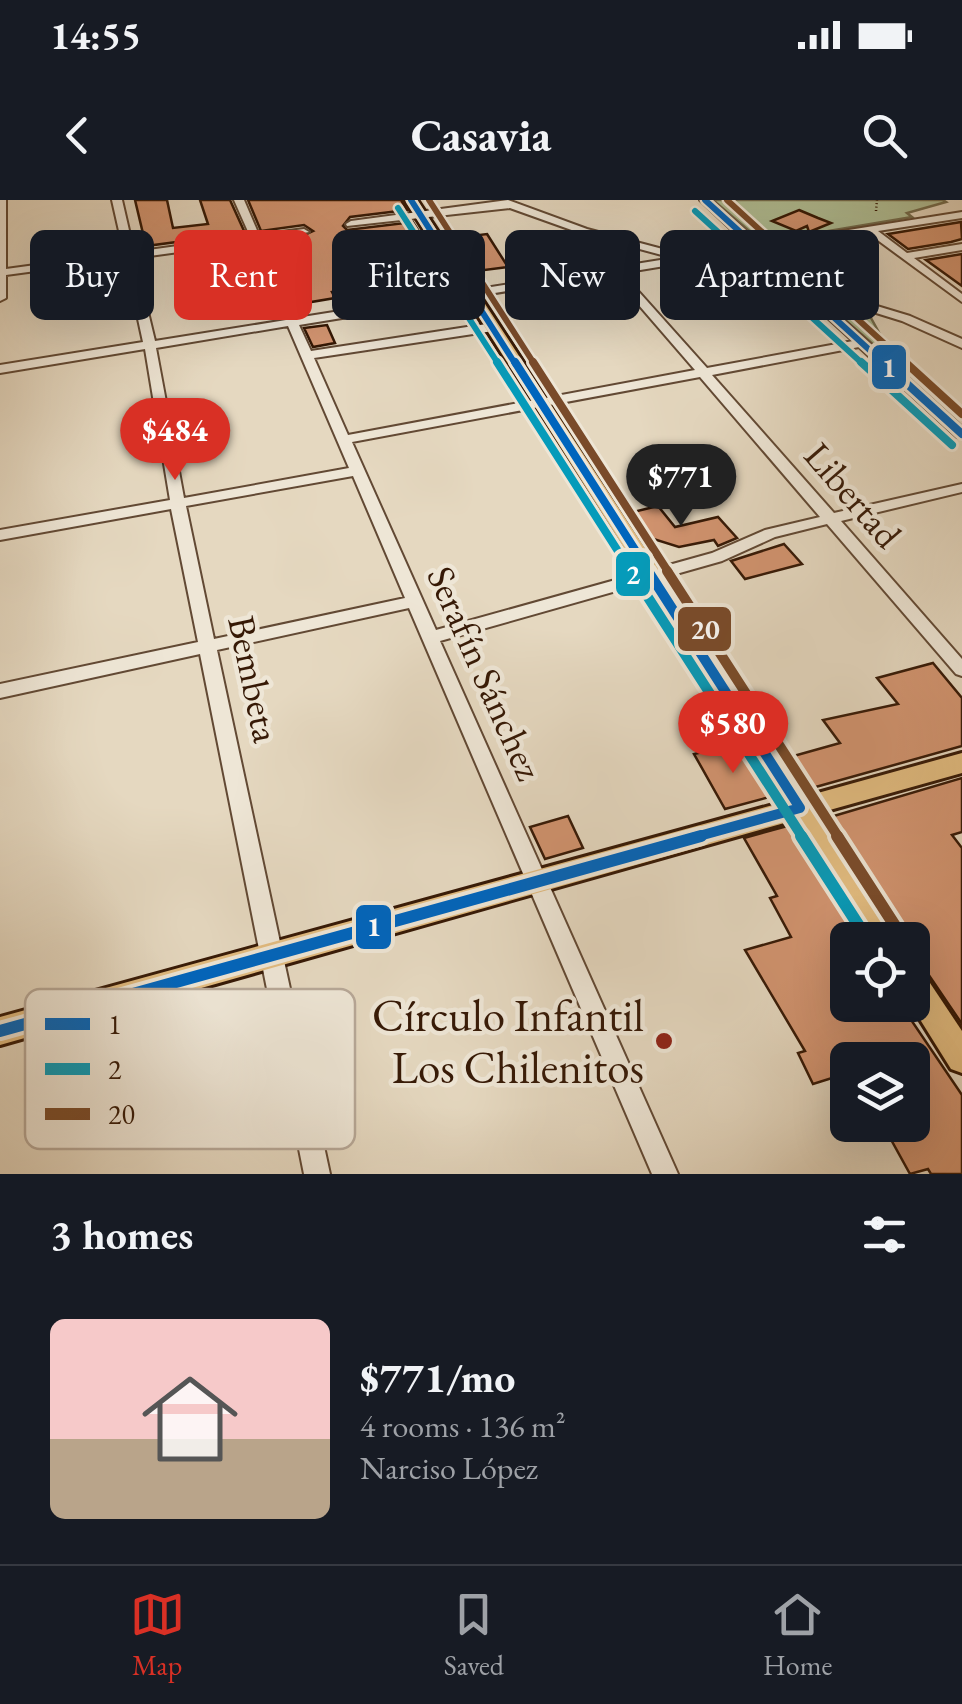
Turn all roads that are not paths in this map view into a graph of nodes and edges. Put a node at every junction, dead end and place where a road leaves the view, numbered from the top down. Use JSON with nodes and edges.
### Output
{"nodes":[{"id":1,"x":1,"y":200,"type":"edge"},
{"id":2,"x":116,"y":200,"type":"edge"},
{"id":3,"x":238,"y":200,"type":"edge"},
{"id":4,"x":411,"y":200,"type":"edge"},
{"id":5,"x":705,"y":200,"type":"edge"},
{"id":6,"x":504,"y":202,"type":"edge"},
{"id":7,"x":962,"y":214,"type":"edge"},
{"id":8,"x":421,"y":216,"type":"junction"},
{"id":9,"x":351,"y":224,"type":"dead end"},
{"id":10,"x":124,"y":230,"type":"edge"},
{"id":11,"x":251,"y":230,"type":"edge"},
{"id":12,"x":430,"y":230,"type":"edge"},
{"id":13,"x":739,"y":230,"type":"edge"},
{"id":14,"x":870,"y":230,"type":"edge"},
{"id":15,"x":879,"y":237,"type":"edge"},
{"id":16,"x":962,"y":247,"type":"edge"},
{"id":17,"x":660,"y":249,"type":"edge"},
{"id":18,"x":904,"y":256,"type":"junction"},
{"id":19,"x":30,"y":269,"type":"edge"},
{"id":20,"x":0,"y":273,"type":"edge"},
{"id":21,"x":0,"y":298,"type":"edge"},
{"id":22,"x":962,"y":298,"type":"edge"},
{"id":23,"x":640,"y":300,"type":"edge"},
{"id":24,"x":879,"y":311,"type":"edge"},
{"id":25,"x":485,"y":315,"type":"edge"},
{"id":26,"x":332,"y":316,"type":"edge"},
{"id":27,"x":144,"y":320,"type":"edge"},
{"id":28,"x":838,"y":320,"type":"edge"},
{"id":29,"x":291,"y":322,"type":"junction"},
{"id":30,"x":962,"y":326,"type":"edge"},
{"id":31,"x":493,"y":328,"type":"junction"},
{"id":32,"x":938,"y":330,"type":"junction"},
{"id":33,"x":862,"y":342,"type":"junction"},
{"id":34,"x":962,"y":344,"type":"edge"},
{"id":35,"x":150,"y":346,"type":"junction"},
{"id":36,"x":305,"y":356,"type":"junction"},
{"id":37,"x":0,"y":369,"type":"edge"},
{"id":38,"x":702,"y":372,"type":"junction"},
{"id":39,"x":539,"y":400,"type":"junction"},
{"id":40,"x":962,"y":434,"type":"edge"},
{"id":41,"x":342,"y":440,"type":"junction"},
{"id":42,"x":357,"y":471,"type":"junction"},
{"id":43,"x":962,"y":488,"type":"edge"},
{"id":44,"x":178,"y":505,"type":"junction"},
{"id":45,"x":830,"y":518,"type":"junction"},
{"id":46,"x":0,"y":535,"type":"edge"},
{"id":47,"x":651,"y":574,"type":"junction"},
{"id":48,"x":416,"y":601,"type":"junction"},
{"id":49,"x":432,"y":637,"type":"junction"},
{"id":50,"x":208,"y":645,"type":"junction"},
{"id":51,"x":962,"y":670,"type":"edge"},
{"id":52,"x":0,"y":691,"type":"edge"},
{"id":53,"x":962,"y":763,"type":"edge"},
{"id":54,"x":800,"y":808,"type":"junction"},
{"id":55,"x":537,"y":880,"type":"junction"},
{"id":56,"x":874,"y":922,"type":"edge"},
{"id":57,"x":272,"y":954,"type":"junction"},
{"id":58,"x":147,"y":989,"type":"edge"},
{"id":59,"x":279,"y":989,"type":"edge"},
{"id":60,"x":930,"y":1009,"type":"edge"},
{"id":61,"x":25,"y":1023,"type":"edge"},
{"id":62,"x":0,"y":1030,"type":"edge"},
{"id":63,"x":962,"y":1058,"type":"edge"},
{"id":64,"x":313,"y":1149,"type":"edge"},
{"id":65,"x":318,"y":1174,"type":"edge"},
{"id":66,"x":666,"y":1174,"type":"edge"}],
"edges":[{"from":1,"to":20,"type":"street"},
{"from":2,"to":10,"type":"street","name":"Bembeta"},
{"from":3,"to":11,"type":"street","name":"Serafín Sánchez"},
{"from":4,"to":8,"type":"main road"},
{"from":5,"to":13,"type":"street"},
{"from":6,"to":8,"type":"street"},
{"from":6,"to":17,"type":"street"},
{"from":7,"to":14,"type":"street"},
{"from":8,"to":9,"type":"street"},
{"from":8,"to":12,"type":"main road"},
{"from":15,"to":18,"type":"street"},
{"from":16,"to":18,"type":"street"},
{"from":18,"to":22,"type":"street"},
{"from":19,"to":20,"type":"street"},
{"from":20,"to":21,"type":"street"},
{"from":23,"to":38,"type":"street","name":"Libertad"},
{"from":24,"to":32,"type":"street"},
{"from":25,"to":31,"type":"main road"},
{"from":26,"to":29,"type":"street"},
{"from":27,"to":35,"type":"street","name":"Bembeta"},
{"from":28,"to":33,"type":"street"},
{"from":29,"to":35,"type":"street"},
{"from":29,"to":36,"type":"street","name":"Serafín Sánchez"},
{"from":30,"to":32,"type":"street"},
{"from":31,"to":36,"type":"street"},
{"from":31,"to":39,"type":"main road"},
{"from":32,"to":34,"type":"street"},
{"from":33,"to":38,"type":"street"},
{"from":33,"to":40,"type":"street"},
{"from":35,"to":37,"type":"street"},
{"from":35,"to":44,"type":"street","name":"Bembeta"},
{"from":36,"to":41,"type":"street","name":"Serafín Sánchez"},
{"from":38,"to":39,"type":"street"},
{"from":38,"to":45,"type":"street","name":"Libertad"},
{"from":39,"to":41,"type":"street"},
{"from":39,"to":47,"type":"main road"},
{"from":41,"to":42,"type":"street","name":"Serafín Sánchez"},
{"from":42,"to":44,"type":"street"},
{"from":42,"to":48,"type":"street","name":"Serafín Sánchez"},
{"from":43,"to":45,"type":"street"},
{"from":44,"to":46,"type":"street"},
{"from":44,"to":50,"type":"street","name":"Bembeta"},
{"from":45,"to":47,"type":"street"},
{"from":45,"to":51,"type":"street","name":"Libertad"},
{"from":47,"to":49,"type":"street"},
{"from":47,"to":54,"type":"main road"},
{"from":48,"to":49,"type":"street","name":"Serafín Sánchez"},
{"from":48,"to":50,"type":"street"},
{"from":49,"to":55,"type":"street","name":"Serafín Sánchez"},
{"from":50,"to":52,"type":"street"},
{"from":50,"to":57,"type":"street","name":"Bembeta"},
{"from":53,"to":54,"type":"main road"},
{"from":54,"to":55,"type":"main road"},
{"from":54,"to":56,"type":"main road"},
{"from":55,"to":57,"type":"main road"},
{"from":55,"to":66,"type":"street","name":"Serafín Sánchez"},
{"from":57,"to":58,"type":"main road"},
{"from":57,"to":59,"type":"street","name":"Bembeta"},
{"from":60,"to":63,"type":"main road"},
{"from":61,"to":62,"type":"main road"},
{"from":64,"to":65,"type":"street","name":"Bembeta"}]}
